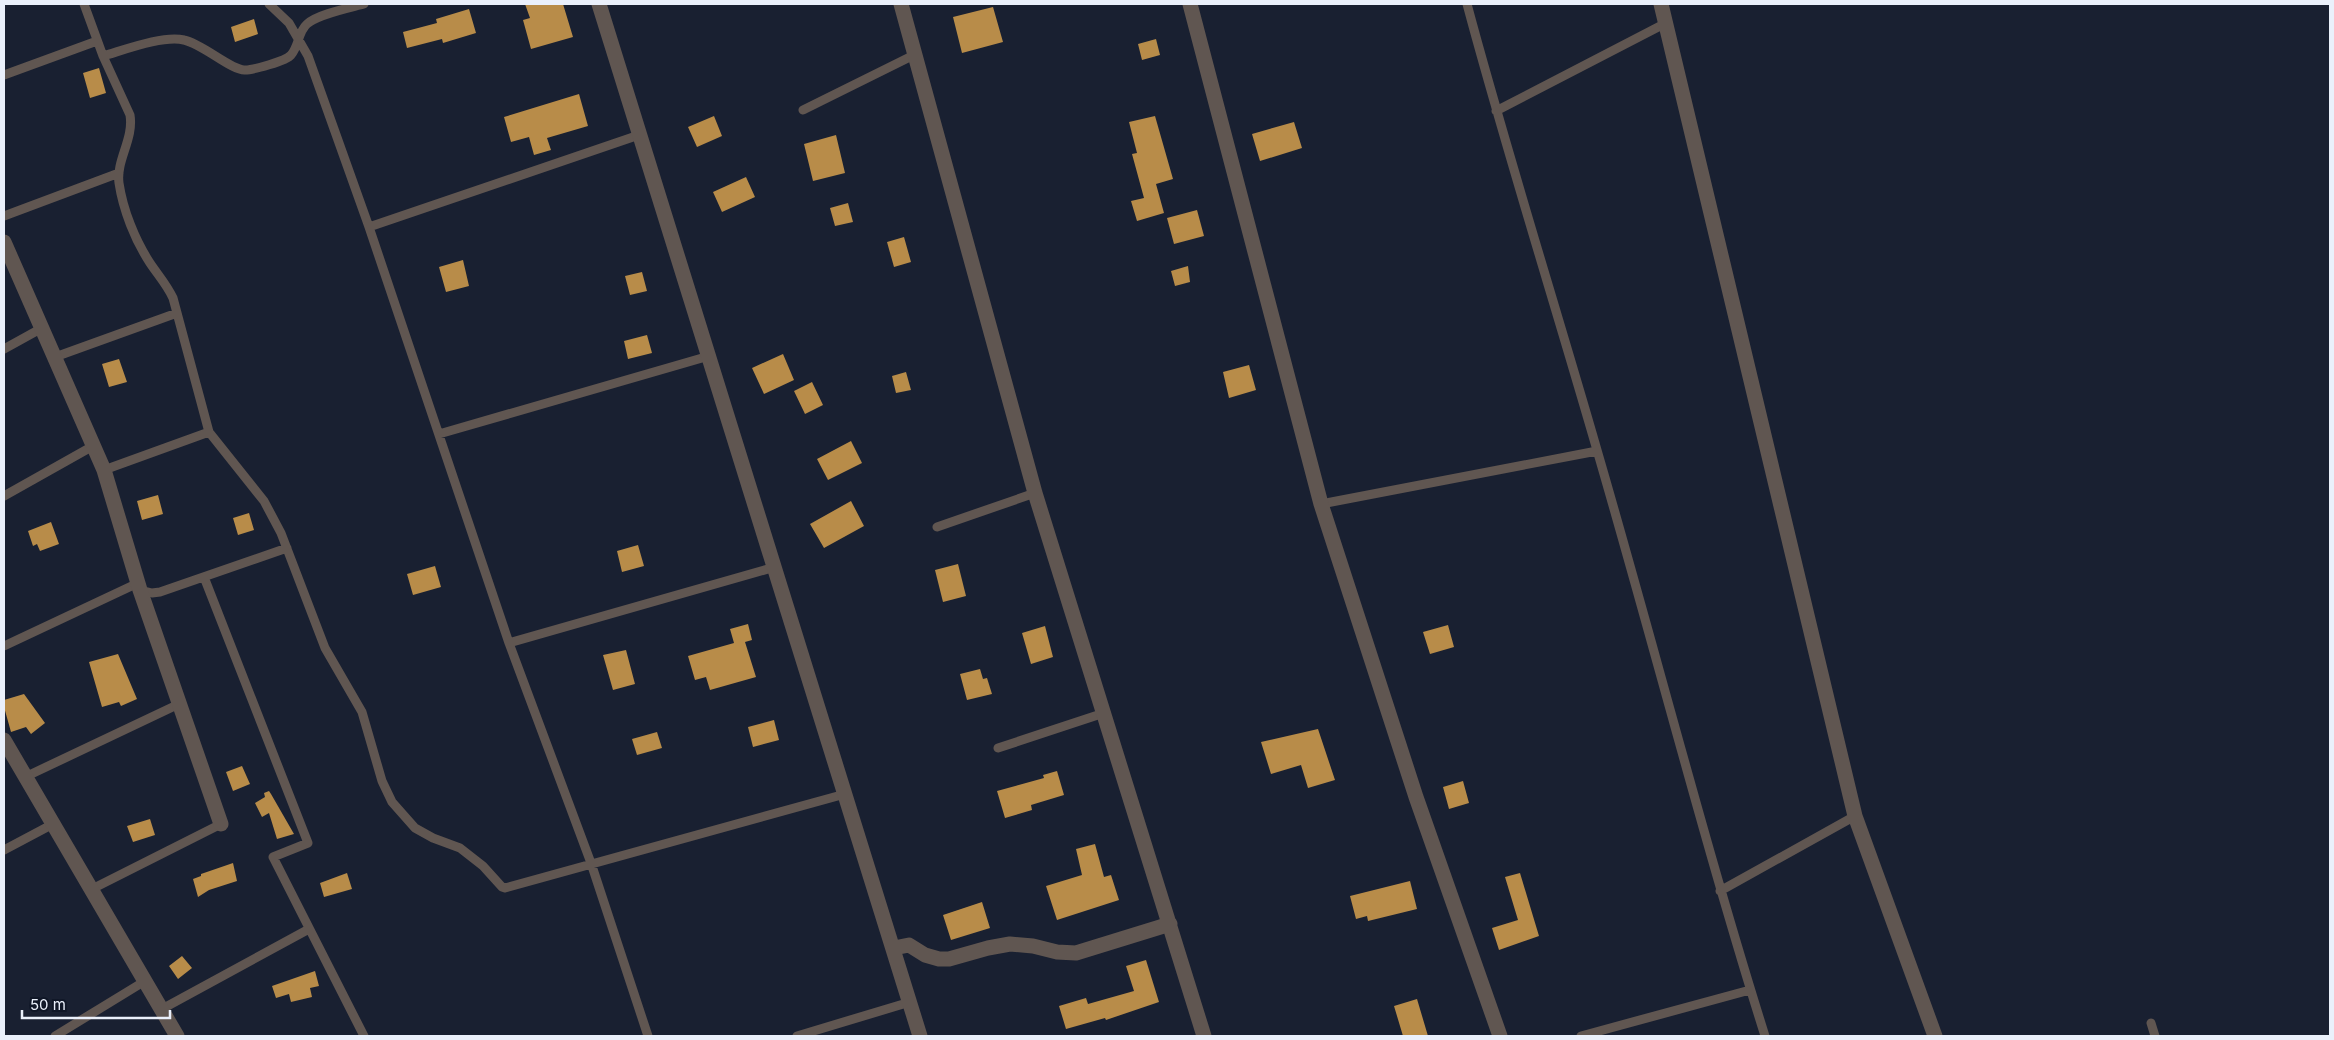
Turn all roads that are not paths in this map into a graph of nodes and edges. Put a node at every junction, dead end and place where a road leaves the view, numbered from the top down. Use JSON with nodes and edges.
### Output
{"nodes":[{"id":1,"x":84,"y":4,"type":"edge"},
{"id":2,"x":269,"y":4,"type":"edge"},
{"id":3,"x":364,"y":4,"type":"edge"},
{"id":4,"x":599,"y":4,"type":"edge"},
{"id":5,"x":902,"y":4,"type":"edge"},
{"id":6,"x":1190,"y":4,"type":"edge"},
{"id":7,"x":1467,"y":4,"type":"edge"},
{"id":8,"x":1662,"y":4,"type":"edge"},
{"id":9,"x":1666,"y":23,"type":"junction"},
{"id":10,"x":299,"y":39,"type":"junction"},
{"id":11,"x":97,"y":41,"type":"junction"},
{"id":12,"x":916,"y":54,"type":"junction"},
{"id":13,"x":102,"y":56,"type":"junction"},
{"id":14,"x":4,"y":75,"type":"edge"},
{"id":15,"x":803,"y":110,"type":"dead end"},
{"id":16,"x":1496,"y":111,"type":"junction"},
{"id":17,"x":639,"y":135,"type":"junction"},
{"id":18,"x":119,"y":173,"type":"junction"},
{"id":19,"x":4,"y":216,"type":"edge"},
{"id":20,"x":369,"y":227,"type":"junction"},
{"id":21,"x":4,"y":242,"type":"edge"},
{"id":22,"x":7,"y":260,"type":"edge"},
{"id":23,"x":177,"y":313,"type":"junction"},
{"id":24,"x":42,"y":328,"type":"junction"},
{"id":25,"x":4,"y":349,"type":"edge"},
{"id":26,"x":709,"y":356,"type":"junction"},
{"id":27,"x":55,"y":357,"type":"junction"},
{"id":28,"x":209,"y":432,"type":"junction"},
{"id":29,"x":439,"y":434,"type":"junction"},
{"id":30,"x":93,"y":446,"type":"junction"},
{"id":31,"x":1597,"y":451,"type":"junction"},
{"id":32,"x":104,"y":470,"type":"junction"},
{"id":33,"x":1035,"y":493,"type":"junction"},
{"id":34,"x":4,"y":496,"type":"edge"},
{"id":35,"x":1321,"y":504,"type":"junction"},
{"id":36,"x":937,"y":527,"type":"dead end"},
{"id":37,"x":287,"y":548,"type":"junction"},
{"id":38,"x":775,"y":567,"type":"junction"},
{"id":39,"x":204,"y":577,"type":"junction"},
{"id":40,"x":139,"y":586,"type":"junction"},
{"id":41,"x":509,"y":643,"type":"junction"},
{"id":42,"x":4,"y":646,"type":"edge"},
{"id":43,"x":179,"y":704,"type":"junction"},
{"id":44,"x":1104,"y":713,"type":"junction"},
{"id":45,"x":4,"y":740,"type":"edge"},
{"id":46,"x":998,"y":748,"type":"dead end"},
{"id":47,"x":25,"y":776,"type":"junction"},
{"id":48,"x":845,"y":794,"type":"junction"},
{"id":49,"x":1855,"y":816,"type":"junction"},
{"id":50,"x":53,"y":824,"type":"junction"},
{"id":51,"x":221,"y":824,"type":"joint"},
{"id":52,"x":4,"y":850,"type":"edge"},
{"id":53,"x":591,"y":863,"type":"junction"},
{"id":54,"x":92,"y":889,"type":"junction"},
{"id":55,"x":1720,"y":891,"type":"junction"},
{"id":56,"x":1170,"y":924,"type":"junction"},
{"id":57,"x":309,"y":929,"type":"junction"},
{"id":58,"x":894,"y":948,"type":"junction"},
{"id":59,"x":145,"y":981,"type":"junction"},
{"id":60,"x":1750,"y":990,"type":"junction"},
{"id":61,"x":910,"y":1002,"type":"junction"},
{"id":62,"x":162,"y":1010,"type":"junction"},
{"id":63,"x":2151,"y":1023,"type":"dead end"},
{"id":64,"x":55,"y":1036,"type":"edge"},
{"id":65,"x":177,"y":1036,"type":"edge"},
{"id":66,"x":364,"y":1036,"type":"edge"},
{"id":67,"x":648,"y":1036,"type":"edge"},
{"id":68,"x":797,"y":1036,"type":"edge"},
{"id":69,"x":920,"y":1036,"type":"edge"},
{"id":70,"x":1204,"y":1036,"type":"edge"},
{"id":71,"x":1500,"y":1036,"type":"edge"},
{"id":72,"x":1582,"y":1036,"type":"edge"},
{"id":73,"x":1765,"y":1036,"type":"edge"},
{"id":74,"x":1935,"y":1036,"type":"edge"},
{"id":75,"x":2155,"y":1036,"type":"edge"}],
"edges":[{"from":1,"to":11,"type":"lane"},
{"from":2,"to":10,"type":"lane"},
{"from":3,"to":10,"type":"lane"},
{"from":4,"to":17,"type":"street"},
{"from":5,"to":12,"type":"street"},
{"from":6,"to":35,"type":"street"},
{"from":7,"to":16,"type":"lane"},
{"from":8,"to":9,"type":"street"},
{"from":9,"to":16,"type":"lane"},
{"from":9,"to":49,"type":"street"},
{"from":10,"to":13,"type":"lane"},
{"from":10,"to":20,"type":"lane"},
{"from":11,"to":13,"type":"lane"},
{"from":11,"to":14,"type":"lane"},
{"from":12,"to":15,"type":"lane"},
{"from":12,"to":33,"type":"street"},
{"from":13,"to":18,"type":"lane"},
{"from":16,"to":31,"type":"lane"},
{"from":17,"to":20,"type":"lane"},
{"from":17,"to":26,"type":"street"},
{"from":18,"to":19,"type":"lane"},
{"from":18,"to":23,"type":"lane"},
{"from":20,"to":29,"type":"lane"},
{"from":21,"to":22,"type":"street"},
{"from":22,"to":24,"type":"street"},
{"from":23,"to":27,"type":"lane"},
{"from":23,"to":28,"type":"lane"},
{"from":24,"to":25,"type":"lane"},
{"from":24,"to":27,"type":"street"},
{"from":26,"to":29,"type":"lane"},
{"from":26,"to":38,"type":"street"},
{"from":27,"to":30,"type":"street"},
{"from":28,"to":32,"type":"lane"},
{"from":28,"to":37,"type":"lane"},
{"from":29,"to":41,"type":"lane"},
{"from":30,"to":32,"type":"street"},
{"from":30,"to":34,"type":"lane"},
{"from":31,"to":35,"type":"lane"},
{"from":31,"to":55,"type":"lane"},
{"from":32,"to":40,"type":"street"},
{"from":33,"to":36,"type":"lane"},
{"from":33,"to":44,"type":"street"},
{"from":35,"to":71,"type":"street"},
{"from":37,"to":39,"type":"lane"},
{"from":37,"to":53,"type":"lane"},
{"from":38,"to":41,"type":"lane"},
{"from":38,"to":48,"type":"street"},
{"from":39,"to":40,"type":"lane"},
{"from":39,"to":57,"type":"lane"},
{"from":40,"to":42,"type":"lane"},
{"from":40,"to":43,"type":"street"},
{"from":41,"to":53,"type":"lane"},
{"from":43,"to":47,"type":"lane"},
{"from":43,"to":51,"type":"street"},
{"from":44,"to":46,"type":"lane"},
{"from":44,"to":56,"type":"street"},
{"from":45,"to":47,"type":"street"},
{"from":47,"to":50,"type":"street"},
{"from":48,"to":53,"type":"lane"},
{"from":48,"to":58,"type":"street"},
{"from":49,"to":55,"type":"lane"},
{"from":49,"to":74,"type":"street"},
{"from":50,"to":52,"type":"lane"},
{"from":50,"to":54,"type":"street"},
{"from":51,"to":54,"type":"lane"},
{"from":53,"to":67,"type":"lane"},
{"from":54,"to":59,"type":"street"},
{"from":55,"to":60,"type":"lane"},
{"from":56,"to":58,"type":"street"},
{"from":56,"to":70,"type":"street"},
{"from":57,"to":62,"type":"lane"},
{"from":57,"to":66,"type":"lane"},
{"from":58,"to":61,"type":"street"},
{"from":59,"to":62,"type":"street"},
{"from":59,"to":64,"type":"lane"},
{"from":60,"to":72,"type":"lane"},
{"from":60,"to":73,"type":"lane"},
{"from":61,"to":68,"type":"lane"},
{"from":61,"to":69,"type":"street"},
{"from":62,"to":65,"type":"street"},
{"from":63,"to":75,"type":"lane"}]}
